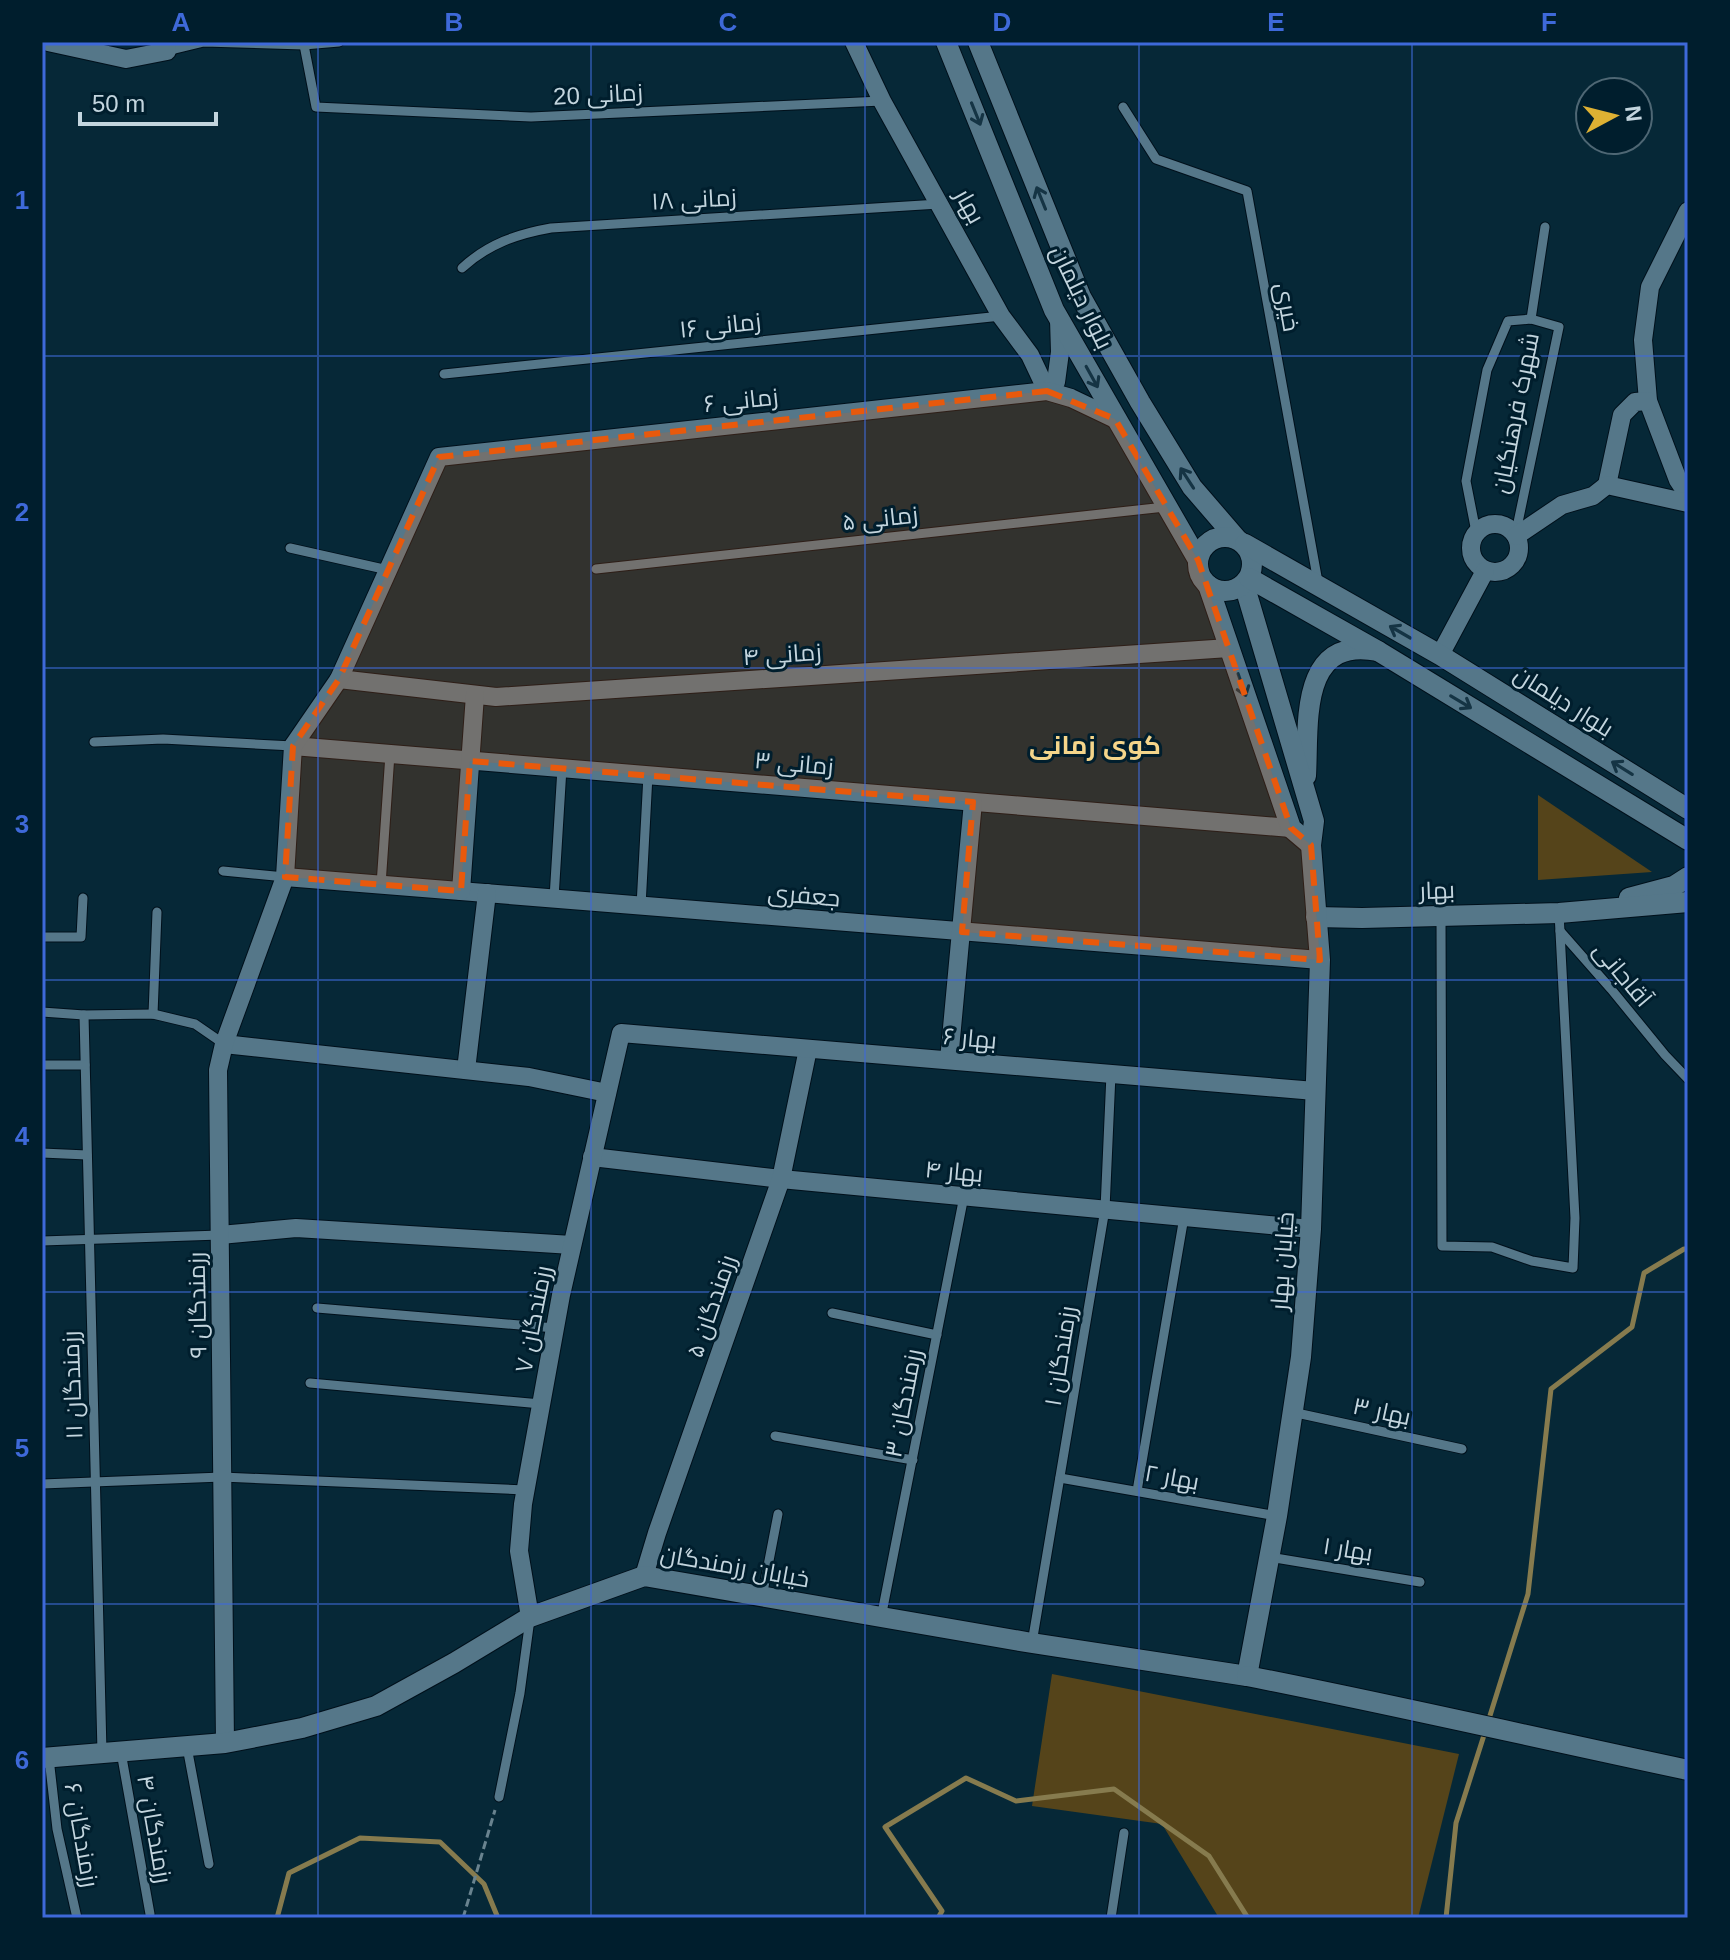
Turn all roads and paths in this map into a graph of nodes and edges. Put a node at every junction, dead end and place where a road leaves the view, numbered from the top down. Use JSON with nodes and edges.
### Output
{"nodes":[{"id":1,"x":48,"y":42,"type":"edge"},
{"id":2,"x":339,"y":42,"type":"edge"},
{"id":3,"x":854,"y":42,"type":"edge"},
{"id":4,"x":946,"y":42,"type":"edge"},
{"id":5,"x":978,"y":42,"type":"edge"},
{"id":6,"x":304,"y":45,"type":"junction"},
{"id":7,"x":166,"y":46,"type":"edge"},
{"id":8,"x":882,"y":101,"type":"junction"},
{"id":9,"x":1123,"y":107,"type":"dead end"},
{"id":10,"x":939,"y":204,"type":"junction"},
{"id":11,"x":1688,"y":211,"type":"edge"},
{"id":12,"x":1545,"y":227,"type":"dead end"},
{"id":13,"x":462,"y":268,"type":"dead end"},
{"id":14,"x":1001,"y":316,"type":"junction"},
{"id":15,"x":1059,"y":319,"type":"junction"},
{"id":16,"x":1531,"y":319,"type":"junction"},
{"id":17,"x":444,"y":374,"type":"dead end"},
{"id":18,"x":1047,"y":391,"type":"junction"},
{"id":19,"x":1648,"y":401,"type":"junction"},
{"id":20,"x":1115,"y":419,"type":"junction"},
{"id":21,"x":1607,"y":485,"type":"junction"},
{"id":22,"x":1688,"y":495,"type":"edge"},
{"id":23,"x":1688,"y":503,"type":"edge"},
{"id":24,"x":1168,"y":506,"type":"junction"},
{"id":25,"x":1476,"y":532,"type":"junction"},
{"id":26,"x":1516,"y":536,"type":"junction"},
{"id":27,"x":1241,"y":541,"type":"junction"},
{"id":28,"x":290,"y":548,"type":"dead end"},
{"id":29,"x":1198,"y":560,"type":"junction"},
{"id":30,"x":596,"y":569,"type":"dead end"},
{"id":31,"x":388,"y":570,"type":"junction"},
{"id":32,"x":1485,"y":571,"type":"junction"},
{"id":33,"x":1246,"y":581,"type":"junction"},
{"id":34,"x":1208,"y":585,"type":"junction"},
{"id":35,"x":1318,"y":586,"type":"junction"},
{"id":36,"x":1229,"y":648,"type":"junction"},
{"id":37,"x":1378,"y":651,"type":"junction"},
{"id":38,"x":1440,"y":655,"type":"junction"},
{"id":39,"x":339,"y":679,"type":"junction"},
{"id":40,"x":475,"y":695,"type":"junction"},
{"id":41,"x":94,"y":742,"type":"dead end"},
{"id":42,"x":293,"y":746,"type":"junction"},
{"id":43,"x":390,"y":754,"type":"junction"},
{"id":44,"x":470,"y":761,"type":"junction"},
{"id":45,"x":562,"y":768,"type":"junction"},
{"id":46,"x":648,"y":775,"type":"junction"},
{"id":47,"x":1305,"y":792,"type":"junction"},
{"id":48,"x":973,"y":802,"type":"junction"},
{"id":49,"x":1688,"y":809,"type":"edge"},
{"id":50,"x":1291,"y":828,"type":"junction"},
{"id":51,"x":1688,"y":840,"type":"edge"},
{"id":52,"x":1311,"y":845,"type":"junction"},
{"id":53,"x":223,"y":871,"type":"dead end"},
{"id":54,"x":285,"y":877,"type":"junction"},
{"id":55,"x":1688,"y":877,"type":"edge"},
{"id":56,"x":381,"y":885,"type":"junction"},
{"id":57,"x":461,"y":891,"type":"junction"},
{"id":58,"x":487,"y":893,"type":"junction"},
{"id":59,"x":83,"y":898,"type":"dead end"},
{"id":60,"x":554,"y":898,"type":"junction"},
{"id":61,"x":1688,"y":902,"type":"edge"},
{"id":62,"x":641,"y":906,"type":"junction"},
{"id":63,"x":157,"y":912,"type":"dead end"},
{"id":64,"x":1441,"y":916,"type":"junction"},
{"id":65,"x":1316,"y":917,"type":"junction"},
{"id":66,"x":1560,"y":922,"type":"junction"},
{"id":67,"x":962,"y":932,"type":"junction"},
{"id":68,"x":42,"y":937,"type":"edge"},
{"id":69,"x":1320,"y":960,"type":"junction"},
{"id":70,"x":42,"y":1012,"type":"edge"},
{"id":71,"x":153,"y":1014,"type":"junction"},
{"id":72,"x":84,"y":1015,"type":"junction"},
{"id":73,"x":621,"y":1033,"type":"joint"},
{"id":74,"x":224,"y":1044,"type":"junction"},
{"id":75,"x":808,"y":1049,"type":"junction"},
{"id":76,"x":949,"y":1060,"type":"junction"},
{"id":77,"x":42,"y":1065,"type":"edge"},
{"id":78,"x":85,"y":1065,"type":"junction"},
{"id":79,"x":466,"y":1070,"type":"junction"},
{"id":80,"x":1111,"y":1074,"type":"junction"},
{"id":81,"x":1688,"y":1079,"type":"edge"},
{"id":82,"x":1315,"y":1091,"type":"junction"},
{"id":83,"x":607,"y":1093,"type":"junction"},
{"id":84,"x":42,"y":1153,"type":"edge"},
{"id":85,"x":87,"y":1155,"type":"junction"},
{"id":86,"x":592,"y":1157,"type":"junction"},
{"id":87,"x":781,"y":1179,"type":"junction"},
{"id":88,"x":964,"y":1196,"type":"junction"},
{"id":89,"x":1105,"y":1209,"type":"junction"},
{"id":90,"x":1184,"y":1217,"type":"junction"},
{"id":91,"x":1311,"y":1229,"type":"junction"},
{"id":92,"x":220,"y":1235,"type":"junction"},
{"id":93,"x":88,"y":1240,"type":"junction"},
{"id":94,"x":42,"y":1241,"type":"edge"},
{"id":95,"x":572,"y":1245,"type":"junction"},
{"id":96,"x":317,"y":1308,"type":"dead end"},
{"id":97,"x":832,"y":1313,"type":"dead end"},
{"id":98,"x":555,"y":1328,"type":"junction"},
{"id":99,"x":937,"y":1335,"type":"junction"},
{"id":100,"x":310,"y":1383,"type":"dead end"},
{"id":101,"x":541,"y":1404,"type":"junction"},
{"id":102,"x":1292,"y":1412,"type":"junction"},
{"id":103,"x":775,"y":1436,"type":"dead end"},
{"id":104,"x":1462,"y":1449,"type":"dead end"},
{"id":105,"x":913,"y":1460,"type":"junction"},
{"id":106,"x":222,"y":1477,"type":"junction"},
{"id":107,"x":1060,"y":1478,"type":"junction"},
{"id":108,"x":95,"y":1482,"type":"junction"},
{"id":109,"x":42,"y":1484,"type":"edge"},
{"id":110,"x":525,"y":1490,"type":"junction"},
{"id":111,"x":1137,"y":1491,"type":"junction"},
{"id":112,"x":778,"y":1514,"type":"dead end"},
{"id":113,"x":1277,"y":1516,"type":"junction"},
{"id":114,"x":1269,"y":1557,"type":"junction"},
{"id":115,"x":644,"y":1576,"type":"junction"},
{"id":116,"x":1420,"y":1582,"type":"dead end"},
{"id":117,"x":762,"y":1597,"type":"junction"},
{"id":118,"x":530,"y":1617,"type":"junction"},
{"id":119,"x":881,"y":1618,"type":"junction"},
{"id":120,"x":1032,"y":1643,"type":"junction"},
{"id":121,"x":1247,"y":1676,"type":"junction"},
{"id":122,"x":225,"y":1743,"type":"junction"},
{"id":123,"x":187,"y":1747,"type":"junction"},
{"id":124,"x":112,"y":1753,"type":"junction"},
{"id":125,"x":46,"y":1758,"type":"edge"},
{"id":126,"x":1688,"y":1770,"type":"edge"},
{"id":127,"x":499,"y":1797,"type":"joint"},
{"id":128,"x":1124,"y":1833,"type":"dead end"},
{"id":129,"x":209,"y":1864,"type":"dead end"},
{"id":130,"x":150,"y":1914,"type":"dead end"},
{"id":131,"x":77,"y":1918,"type":"edge"},
{"id":132,"x":463,"y":1918,"type":"edge"},
{"id":133,"x":1111,"y":1918,"type":"edge"}],
"edges":[{"from":1,"to":7,"type":"street"},
{"from":2,"to":6,"type":"lane"},
{"from":3,"to":8,"type":"street","name":"بهار"},
{"from":4,"to":15,"type":"street","name":"بلوار دیلمان","one_way":true},
{"from":27,"to":5,"type":"street","name":"بلوار دیلمان","one_way":true},
{"from":6,"to":7,"type":"lane"},
{"from":6,"to":8,"type":"lane","name":"زمانی 20"},
{"from":8,"to":10,"type":"street","name":"بهار"},
{"from":9,"to":35,"type":"lane","name":"خیری"},
{"from":10,"to":13,"type":"lane","name":"زمانی ۱۸"},
{"from":10,"to":14,"type":"street","name":"بهار"},
{"from":11,"to":19,"type":"street"},
{"from":12,"to":16,"type":"lane"},
{"from":14,"to":17,"type":"lane","name":"زمانی ۱۶"},
{"from":14,"to":18,"type":"street","name":"بهار"},
{"from":15,"to":18,"type":"street"},
{"from":15,"to":20,"type":"street","name":"بلوار دیلمان","one_way":true},
{"from":16,"to":25,"type":"lane","name":"شهرک فرهنگیان"},
{"from":16,"to":26,"type":"lane","name":"شهرک فرهنگیان"},
{"from":18,"to":20,"type":"street"},
{"from":18,"to":31,"type":"street","name":"زمانی ۶"},
{"from":19,"to":21,"type":"street"},
{"from":19,"to":22,"type":"street"},
{"from":20,"to":24,"type":"street","name":"بلوار دیلمان"},
{"from":21,"to":23,"type":"street"},
{"from":21,"to":26,"type":"street"},
{"from":24,"to":29,"type":"street","name":"بلوار دیلمان"},
{"from":24,"to":30,"type":"lane","name":"زمانی ۵"},
{"from":25,"to":26,"type":"street"},
{"from":25,"to":32,"type":"street"},
{"from":26,"to":32,"type":"street"},
{"from":27,"to":29,"type":"street"},
{"from":27,"to":33,"type":"street"},
{"from":27,"to":35,"type":"street","name":"بلوار دیلمان"},
{"from":28,"to":31,"type":"lane"},
{"from":29,"to":34,"type":"street"},
{"from":31,"to":39,"type":"street"},
{"from":32,"to":38,"type":"street"},
{"from":33,"to":34,"type":"street"},
{"from":33,"to":37,"type":"street"},
{"from":33,"to":47,"type":"street","name":"خیابان بهار"},
{"from":34,"to":36,"type":"street"},
{"from":38,"to":35,"type":"street","name":"بلوار دیلمان","one_way":true},
{"from":36,"to":40,"type":"street","name":"زمانی ۴"},
{"from":36,"to":50,"type":"street","one_way":true},
{"from":37,"to":47,"type":"street"},
{"from":37,"to":51,"type":"street","one_way":true},
{"from":49,"to":38,"type":"street","name":"بلوار دیلمان","one_way":true},
{"from":39,"to":40,"type":"street","name":"زمانی ۴"},
{"from":39,"to":42,"type":"street"},
{"from":40,"to":44,"type":"street"},
{"from":41,"to":42,"type":"lane"},
{"from":42,"to":43,"type":"street","name":"زمانی ۳"},
{"from":42,"to":54,"type":"street","name":"رزمندگان ۹"},
{"from":43,"to":44,"type":"street","name":"زمانی ۳"},
{"from":43,"to":56,"type":"lane"},
{"from":44,"to":45,"type":"street","name":"زمانی ۳"},
{"from":44,"to":57,"type":"street"},
{"from":45,"to":46,"type":"street","name":"زمانی ۳"},
{"from":45,"to":60,"type":"lane"},
{"from":46,"to":48,"type":"street","name":"زمانی ۳"},
{"from":46,"to":62,"type":"lane"},
{"from":47,"to":52,"type":"street","name":"خیابان بهار"},
{"from":48,"to":50,"type":"street","name":"زمانی ۳"},
{"from":48,"to":67,"type":"street"},
{"from":50,"to":52,"type":"street"},
{"from":52,"to":65,"type":"street","name":"خیابان بهار"},
{"from":53,"to":54,"type":"lane"},
{"from":54,"to":56,"type":"street","name":"جعفری"},
{"from":54,"to":74,"type":"street","name":"رزمندگان ۹"},
{"from":55,"to":66,"type":"street","name":"بهار"},
{"from":56,"to":57,"type":"street","name":"جعفری"},
{"from":57,"to":58,"type":"street","name":"جعفری"},
{"from":58,"to":60,"type":"street","name":"جعفری"},
{"from":58,"to":79,"type":"street"},
{"from":59,"to":68,"type":"lane"},
{"from":60,"to":62,"type":"street","name":"جعفری"},
{"from":61,"to":66,"type":"street","name":"بهار"},
{"from":62,"to":67,"type":"street","name":"جعفری"},
{"from":63,"to":71,"type":"lane"},
{"from":64,"to":65,"type":"street","name":"بهار"},
{"from":64,"to":66,"type":"street","name":"بهار"},
{"from":64,"to":66,"type":"lane"},
{"from":65,"to":69,"type":"street","name":"خیابان بهار"},
{"from":66,"to":81,"type":"lane","name":"آقاجانی"},
{"from":67,"to":69,"type":"street","name":"جعفری"},
{"from":67,"to":76,"type":"street"},
{"from":69,"to":82,"type":"street","name":"خیابان بهار"},
{"from":70,"to":72,"type":"lane"},
{"from":71,"to":72,"type":"lane"},
{"from":71,"to":74,"type":"lane"},
{"from":72,"to":78,"type":"lane","name":"رزمندگان ۱۱"},
{"from":73,"to":75,"type":"street","name":"بهار ۶"},
{"from":73,"to":83,"type":"street","name":"رزمندگان ۷"},
{"from":74,"to":79,"type":"street"},
{"from":74,"to":92,"type":"street","name":"رزمندگان ۹"},
{"from":75,"to":76,"type":"street","name":"بهار ۶"},
{"from":75,"to":87,"type":"street","name":"رزمندگان ۵"},
{"from":76,"to":80,"type":"street","name":"بهار ۶"},
{"from":77,"to":78,"type":"lane"},
{"from":78,"to":85,"type":"lane","name":"رزمندگان ۱۱"},
{"from":79,"to":83,"type":"street"},
{"from":80,"to":82,"type":"street","name":"بهار ۶"},
{"from":80,"to":89,"type":"lane","name":"رزمندگان ۱"},
{"from":82,"to":91,"type":"street","name":"خیابان بهار"},
{"from":83,"to":86,"type":"street","name":"رزمندگان ۷"},
{"from":84,"to":85,"type":"lane"},
{"from":85,"to":93,"type":"lane","name":"رزمندگان ۱۱"},
{"from":86,"to":87,"type":"street","name":"بهار ۴"},
{"from":86,"to":95,"type":"street","name":"رزمندگان ۷"},
{"from":87,"to":88,"type":"street","name":"بهار ۴"},
{"from":87,"to":115,"type":"street","name":"رزمندگان ۵"},
{"from":88,"to":89,"type":"street","name":"بهار ۴"},
{"from":88,"to":99,"type":"lane","name":"رزمندگان ۳"},
{"from":89,"to":90,"type":"street","name":"بهار ۴"},
{"from":89,"to":107,"type":"lane","name":"رزمندگان ۱"},
{"from":90,"to":91,"type":"street","name":"بهار ۴"},
{"from":90,"to":111,"type":"lane"},
{"from":91,"to":102,"type":"street","name":"خیابان بهار"},
{"from":92,"to":93,"type":"lane"},
{"from":92,"to":95,"type":"street"},
{"from":92,"to":106,"type":"street","name":"رزمندگان ۹"},
{"from":93,"to":94,"type":"lane"},
{"from":93,"to":108,"type":"lane","name":"رزمندگان ۱۱"},
{"from":95,"to":98,"type":"street","name":"رزمندگان ۷"},
{"from":96,"to":98,"type":"lane"},
{"from":97,"to":99,"type":"lane"},
{"from":98,"to":101,"type":"street","name":"رزمندگان ۷"},
{"from":99,"to":105,"type":"lane","name":"رزمندگان ۳"},
{"from":100,"to":101,"type":"lane"},
{"from":101,"to":110,"type":"street","name":"رزمندگان ۷"},
{"from":102,"to":104,"type":"lane","name":"بهار ۳"},
{"from":102,"to":113,"type":"street","name":"خیابان بهار"},
{"from":103,"to":105,"type":"lane"},
{"from":105,"to":119,"type":"lane","name":"رزمندگان ۳"},
{"from":106,"to":108,"type":"lane"},
{"from":106,"to":110,"type":"lane"},
{"from":106,"to":122,"type":"street","name":"رزمندگان ۹"},
{"from":107,"to":111,"type":"lane","name":"بهار ۲"},
{"from":107,"to":120,"type":"lane","name":"رزمندگان ۱"},
{"from":108,"to":109,"type":"lane"},
{"from":108,"to":124,"type":"lane","name":"رزمندگان ۱۱"},
{"from":110,"to":118,"type":"street","name":"رزمندگان ۷"},
{"from":111,"to":113,"type":"lane","name":"بهار ۲"},
{"from":112,"to":117,"type":"lane"},
{"from":113,"to":114,"type":"street","name":"خیابان بهار"},
{"from":114,"to":116,"type":"lane","name":"بهار ۱"},
{"from":114,"to":121,"type":"street","name":"خیابان بهار"},
{"from":115,"to":117,"type":"street","name":"خیابان رزمندگان"},
{"from":115,"to":118,"type":"street","name":"خیابان رزمندگان"},
{"from":117,"to":119,"type":"street","name":"خیابان رزمندگان"},
{"from":118,"to":122,"type":"street","name":"خیابان رزمندگان"},
{"from":118,"to":127,"type":"lane"},
{"from":119,"to":120,"type":"street","name":"خیابان رزمندگان"},
{"from":120,"to":121,"type":"street","name":"خیابان رزمندگان"},
{"from":121,"to":126,"type":"street","name":"خیابان رزمندگان"},
{"from":122,"to":123,"type":"street","name":"خیابان رزمندگان"},
{"from":123,"to":124,"type":"street","name":"خیابان رزمندگان"},
{"from":123,"to":129,"type":"lane"},
{"from":124,"to":125,"type":"street","name":"خیابان رزمندگان"},
{"from":124,"to":130,"type":"lane","name":"رزمندگان ۴"},
{"from":125,"to":131,"type":"lane","name":"رزمندگان ۶"},
{"from":127,"to":132,"type":"path"},
{"from":128,"to":133,"type":"lane"}]}
